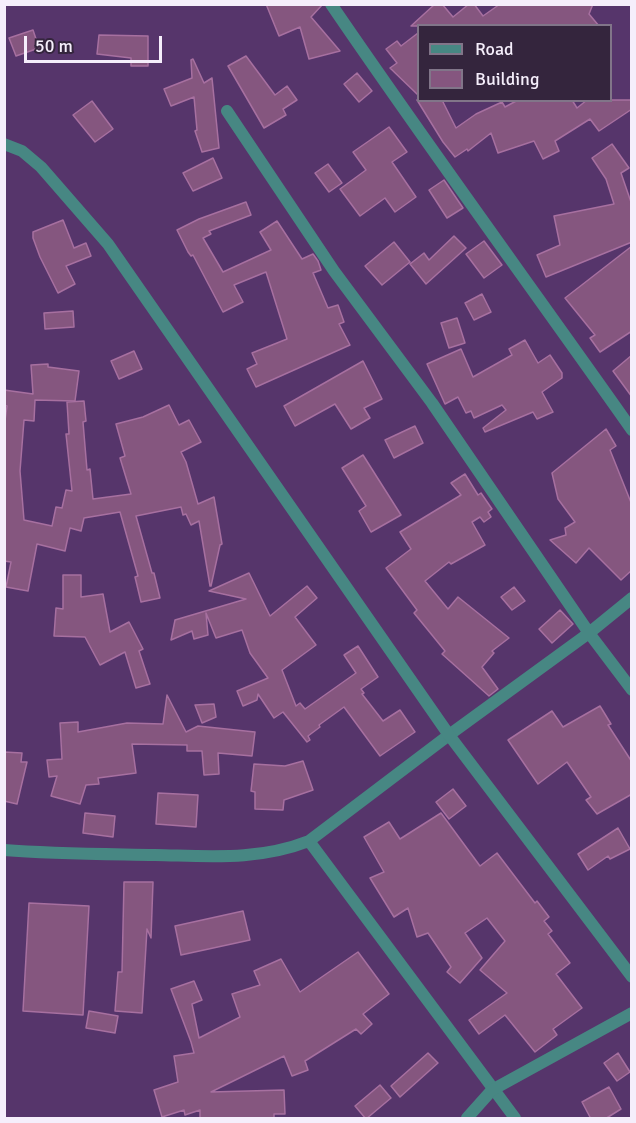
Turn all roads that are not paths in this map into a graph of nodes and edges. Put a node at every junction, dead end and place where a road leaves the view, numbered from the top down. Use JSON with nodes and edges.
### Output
{"nodes":[{"id":1,"x":331,"y":4,"type":"edge"},
{"id":2,"x":227,"y":111,"type":"dead end"},
{"id":3,"x":4,"y":144,"type":"edge"},
{"id":4,"x":632,"y":430,"type":"edge"},
{"id":5,"x":632,"y":598,"type":"edge"},
{"id":6,"x":589,"y":633,"type":"junction"},
{"id":7,"x":632,"y":690,"type":"edge"},
{"id":8,"x":449,"y":735,"type":"junction"},
{"id":9,"x":309,"y":841,"type":"junction"},
{"id":10,"x":4,"y":850,"type":"edge"},
{"id":11,"x":632,"y":976,"type":"edge"},
{"id":12,"x":632,"y":1013,"type":"edge"},
{"id":13,"x":492,"y":1090,"type":"junction"},
{"id":14,"x":467,"y":1119,"type":"edge"},
{"id":15,"x":515,"y":1119,"type":"edge"}],
"edges":[{"from":1,"to":4,"type":"street"},
{"from":2,"to":6,"type":"street"},
{"from":3,"to":8,"type":"street"},
{"from":5,"to":6,"type":"street"},
{"from":6,"to":7,"type":"street"},
{"from":6,"to":8,"type":"street"},
{"from":8,"to":9,"type":"street"},
{"from":8,"to":11,"type":"street"},
{"from":9,"to":10,"type":"street"},
{"from":9,"to":13,"type":"street"},
{"from":12,"to":13,"type":"street"},
{"from":13,"to":14,"type":"street"},
{"from":13,"to":15,"type":"street"}]}
